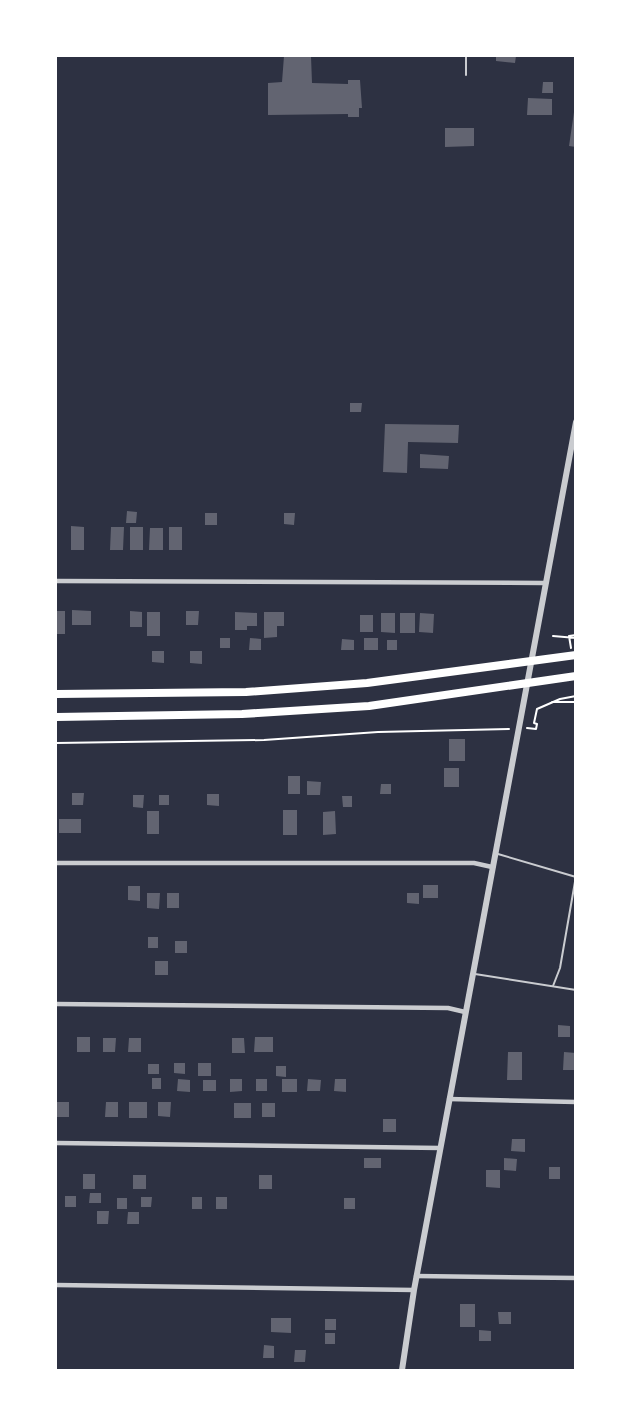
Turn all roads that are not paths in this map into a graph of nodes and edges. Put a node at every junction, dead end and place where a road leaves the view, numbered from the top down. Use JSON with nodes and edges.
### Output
{"nodes":[{"id":1,"x":466,"y":56,"type":"edge"},
{"id":2,"x":465,"y":75,"type":"dead end"},
{"id":3,"x":576,"y":422,"type":"edge"},
{"id":4,"x":567,"y":467,"type":"junction"},
{"id":5,"x":576,"y":467,"type":"edge"},
{"id":6,"x":56,"y":581,"type":"edge"},
{"id":7,"x":544,"y":583,"type":"junction"},
{"id":8,"x":576,"y":655,"type":"edge"},
{"id":9,"x":532,"y":661,"type":"junction"},
{"id":10,"x":576,"y":676,"type":"edge"},
{"id":11,"x":529,"y":683,"type":"junction"},
{"id":12,"x":56,"y":694,"type":"edge"},
{"id":13,"x":56,"y":717,"type":"edge"},
{"id":14,"x":495,"y":853,"type":"junction"},
{"id":15,"x":56,"y":863,"type":"edge"},
{"id":16,"x":492,"y":867,"type":"junction"},
{"id":17,"x":576,"y":876,"type":"edge"},
{"id":18,"x":472,"y":974,"type":"junction"},
{"id":19,"x":553,"y":986,"type":"junction"},
{"id":20,"x":576,"y":990,"type":"edge"},
{"id":21,"x":56,"y":1004,"type":"edge"},
{"id":22,"x":465,"y":1012,"type":"junction"},
{"id":23,"x":449,"y":1098,"type":"junction"},
{"id":24,"x":576,"y":1102,"type":"edge"},
{"id":25,"x":56,"y":1143,"type":"edge"},
{"id":26,"x":440,"y":1148,"type":"junction"},
{"id":27,"x":416,"y":1276,"type":"junction"},
{"id":28,"x":576,"y":1278,"type":"edge"},
{"id":29,"x":56,"y":1285,"type":"edge"},
{"id":30,"x":414,"y":1290,"type":"junction"},
{"id":31,"x":402,"y":1371,"type":"edge"}],
"edges":[{"from":1,"to":2,"type":"lane"},
{"from":3,"to":4,"type":"street"},
{"from":4,"to":5,"type":"street"},
{"from":4,"to":7,"type":"street"},
{"from":6,"to":7,"type":"street"},
{"from":7,"to":9,"type":"street"},
{"from":8,"to":9,"type":"main road"},
{"from":9,"to":11,"type":"street"},
{"from":9,"to":12,"type":"main road"},
{"from":10,"to":11,"type":"main road"},
{"from":11,"to":13,"type":"main road"},
{"from":11,"to":14,"type":"street"},
{"from":14,"to":16,"type":"street"},
{"from":14,"to":17,"type":"lane"},
{"from":15,"to":16,"type":"street"},
{"from":16,"to":18,"type":"street"},
{"from":17,"to":19,"type":"lane"},
{"from":18,"to":19,"type":"lane"},
{"from":18,"to":22,"type":"street"},
{"from":19,"to":20,"type":"lane"},
{"from":21,"to":22,"type":"street"},
{"from":22,"to":23,"type":"street"},
{"from":23,"to":24,"type":"street"},
{"from":23,"to":26,"type":"street"},
{"from":25,"to":26,"type":"street"},
{"from":26,"to":27,"type":"street"},
{"from":27,"to":28,"type":"street"},
{"from":27,"to":30,"type":"street"},
{"from":29,"to":30,"type":"street"},
{"from":30,"to":31,"type":"street"}]}
